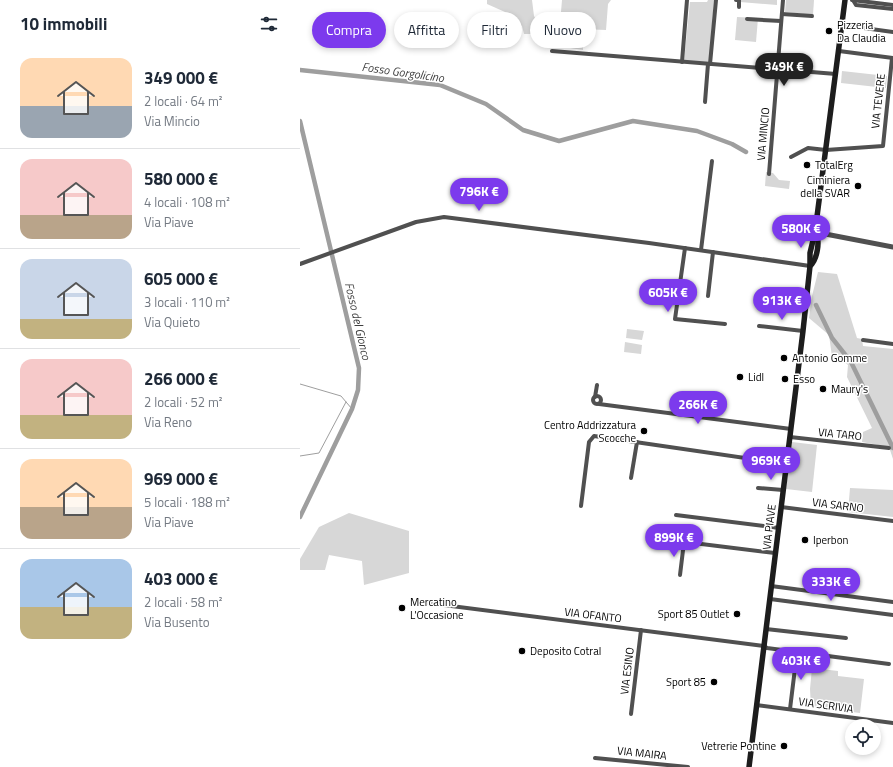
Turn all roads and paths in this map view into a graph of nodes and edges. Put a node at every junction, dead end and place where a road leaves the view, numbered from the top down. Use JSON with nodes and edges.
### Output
{"nodes":[{"id":1,"x":688,"y":0,"type":"edge"},
{"id":2,"x":716,"y":0,"type":"edge"},
{"id":3,"x":736,"y":0,"type":"edge"},
{"id":4,"x":783,"y":0,"type":"edge"},
{"id":5,"x":845,"y":0,"type":"edge"},
{"id":6,"x":852,"y":0,"type":"edge"},
{"id":7,"x":893,"y":5,"type":"edge"},
{"id":8,"x":739,"y":7,"type":"dead end"},
{"id":9,"x":893,"y":10,"type":"edge"},
{"id":10,"x":782,"y":14,"type":"junction"},
{"id":11,"x":812,"y":16,"type":"dead end"},
{"id":12,"x":747,"y":19,"type":"dead end"},
{"id":13,"x":781,"y":21,"type":"junction"},
{"id":14,"x":842,"y":26,"type":"junction"},
{"id":15,"x":893,"y":32,"type":"edge"},
{"id":16,"x":552,"y":51,"type":"dead end"},
{"id":17,"x":839,"y":51,"type":"junction"},
{"id":18,"x":893,"y":58,"type":"edge"},
{"id":19,"x":682,"y":62,"type":"junction"},
{"id":20,"x":709,"y":64,"type":"junction"},
{"id":21,"x":777,"y":69,"type":"junction"},
{"id":22,"x":836,"y":74,"type":"junction"},
{"id":23,"x":705,"y":102,"type":"dead end"},
{"id":24,"x":826,"y":150,"type":"junction"},
{"id":25,"x":791,"y":157,"type":"dead end"},
{"id":26,"x":712,"y":161,"type":"dead end"},
{"id":27,"x":769,"y":174,"type":"dead end"},
{"id":28,"x":815,"y":232,"type":"junction"},
{"id":29,"x":893,"y":247,"type":"edge"},
{"id":30,"x":685,"y":248,"type":"junction"},
{"id":31,"x":701,"y":250,"type":"junction"},
{"id":32,"x":713,"y":252,"type":"junction"},
{"id":33,"x":300,"y":264,"type":"edge"},
{"id":34,"x":810,"y":266,"type":"junction"},
{"id":35,"x":708,"y":296,"type":"dead end"},
{"id":36,"x":725,"y":324,"type":"dead end"},
{"id":37,"x":759,"y":326,"type":"dead end"},
{"id":38,"x":803,"y":331,"type":"junction"},
{"id":39,"x":863,"y":340,"type":"dead end"},
{"id":40,"x":893,"y":344,"type":"edge"},
{"id":41,"x":596,"y":385,"type":"dead end"},
{"id":42,"x":598,"y":398,"type":"junction"},
{"id":43,"x":599,"y":404,"type":"junction"},
{"id":44,"x":608,"y":404,"type":"junction"},
{"id":45,"x":791,"y":429,"type":"junction"},
{"id":46,"x":790,"y":437,"type":"junction"},
{"id":47,"x":636,"y":442,"type":"junction"},
{"id":48,"x":889,"y":448,"type":"dead end"},
{"id":49,"x":787,"y":464,"type":"junction"},
{"id":50,"x":632,"y":478,"type":"dead end"},
{"id":51,"x":758,"y":488,"type":"dead end"},
{"id":52,"x":783,"y":490,"type":"junction"},
{"id":53,"x":581,"y":506,"type":"dead end"},
{"id":54,"x":781,"y":507,"type":"junction"},
{"id":55,"x":676,"y":516,"type":"dead end"},
{"id":56,"x":893,"y":521,"type":"edge"},
{"id":57,"x":779,"y":528,"type":"junction"},
{"id":58,"x":653,"y":538,"type":"dead end"},
{"id":59,"x":684,"y":542,"type":"junction"},
{"id":60,"x":776,"y":553,"type":"junction"},
{"id":61,"x":680,"y":576,"type":"dead end"},
{"id":62,"x":771,"y":586,"type":"junction"},
{"id":63,"x":770,"y":599,"type":"junction"},
{"id":64,"x":420,"y":602,"type":"dead end"},
{"id":65,"x":893,"y":602,"type":"edge"},
{"id":66,"x":893,"y":615,"type":"edge"},
{"id":67,"x":766,"y":629,"type":"junction"},
{"id":68,"x":641,"y":630,"type":"junction"},
{"id":69,"x":846,"y":638,"type":"dead end"},
{"id":70,"x":764,"y":646,"type":"junction"},
{"id":71,"x":797,"y":652,"type":"junction"},
{"id":72,"x":889,"y":664,"type":"dead end"},
{"id":73,"x":756,"y":704,"type":"junction"},
{"id":74,"x":790,"y":709,"type":"junction"},
{"id":75,"x":631,"y":714,"type":"dead end"},
{"id":76,"x":893,"y":724,"type":"edge"},
{"id":77,"x":595,"y":758,"type":"dead end"},
{"id":78,"x":688,"y":767,"type":"edge"},
{"id":79,"x":749,"y":767,"type":"edge"}],
"edges":[{"from":1,"to":19,"type":"street"},
{"from":2,"to":20,"type":"street"},
{"from":3,"to":8,"type":"street"},
{"from":4,"to":10,"type":"street","name":"VIA MINCIO"},
{"from":5,"to":14,"type":"main road","name":"VIA PIAVE"},
{"from":6,"to":7,"type":"street"},
{"from":6,"to":9,"type":"street"},
{"from":10,"to":11,"type":"street"},
{"from":10,"to":13,"type":"street","name":"VIA MINCIO"},
{"from":12,"to":13,"type":"street"},
{"from":13,"to":21,"type":"street","name":"VIA MINCIO"},
{"from":14,"to":15,"type":"street"},
{"from":14,"to":17,"type":"main road","name":"VIA PIAVE"},
{"from":16,"to":19,"type":"street"},
{"from":17,"to":18,"type":"street"},
{"from":17,"to":22,"type":"main road","name":"VIA PIAVE"},
{"from":18,"to":24,"type":"street","name":"VIA TEVERE"},
{"from":19,"to":20,"type":"street"},
{"from":20,"to":21,"type":"street"},
{"from":20,"to":23,"type":"street"},
{"from":21,"to":22,"type":"street"},
{"from":21,"to":27,"type":"street","name":"VIA MINCIO"},
{"from":22,"to":24,"type":"main road","name":"VIA PIAVE"},
{"from":24,"to":25,"type":"street"},
{"from":24,"to":28,"type":"main road","name":"VIA PIAVE"},
{"from":26,"to":31,"type":"street"},
{"from":28,"to":29,"type":"street"},
{"from":28,"to":34,"type":"main road","name":"VIA PIAVE"},
{"from":30,"to":31,"type":"street"},
{"from":30,"to":33,"type":"street"},
{"from":30,"to":36,"type":"street"},
{"from":31,"to":32,"type":"street"},
{"from":32,"to":34,"type":"street"},
{"from":32,"to":35,"type":"street"},
{"from":34,"to":38,"type":"main road","name":"VIA PIAVE"},
{"from":37,"to":38,"type":"street"},
{"from":38,"to":45,"type":"main road","name":"VIA PIAVE"},
{"from":39,"to":40,"type":"street"},
{"from":41,"to":42,"type":"street"},
{"from":42,"to":43,"type":"street"},
{"from":42,"to":43,"type":"street"},
{"from":42,"to":44,"type":"street"},
{"from":43,"to":44,"type":"street"},
{"from":44,"to":45,"type":"street"},
{"from":45,"to":46,"type":"main road","name":"VIA PIAVE"},
{"from":46,"to":48,"type":"street","name":"VIA TARO"},
{"from":46,"to":49,"type":"main road","name":"VIA PIAVE"},
{"from":47,"to":49,"type":"street"},
{"from":47,"to":50,"type":"street"},
{"from":47,"to":53,"type":"street"},
{"from":49,"to":52,"type":"main road","name":"VIA PIAVE"},
{"from":51,"to":52,"type":"street"},
{"from":52,"to":54,"type":"main road","name":"VIA PIAVE"},
{"from":54,"to":56,"type":"street","name":"VIA SARNO"},
{"from":54,"to":57,"type":"main road","name":"VIA PIAVE"},
{"from":55,"to":57,"type":"street"},
{"from":57,"to":60,"type":"main road","name":"VIA PIAVE"},
{"from":58,"to":59,"type":"street"},
{"from":59,"to":60,"type":"street"},
{"from":59,"to":61,"type":"street"},
{"from":60,"to":62,"type":"main road","name":"VIA PIAVE"},
{"from":62,"to":63,"type":"main road","name":"VIA PIAVE"},
{"from":62,"to":65,"type":"street"},
{"from":63,"to":66,"type":"street"},
{"from":63,"to":67,"type":"main road","name":"VIA PIAVE"},
{"from":64,"to":68,"type":"street","name":"VIA OFANTO"},
{"from":67,"to":69,"type":"street"},
{"from":67,"to":70,"type":"main road","name":"VIA PIAVE"},
{"from":68,"to":70,"type":"street","name":"VIA OFANTO"},
{"from":68,"to":75,"type":"street","name":"VIA ESINO"},
{"from":70,"to":71,"type":"street","name":"VIA OFANTO"},
{"from":70,"to":73,"type":"main road","name":"VIA PIAVE"},
{"from":71,"to":72,"type":"street","name":"VIA OFANTO"},
{"from":71,"to":74,"type":"street"},
{"from":73,"to":74,"type":"street","name":"VIA SCRIVIA"},
{"from":73,"to":79,"type":"main road","name":"VIA PIAVE"},
{"from":74,"to":76,"type":"street","name":"VIA SCRIVIA"},
{"from":77,"to":78,"type":"street","name":"VIA MAIRA"}]}
